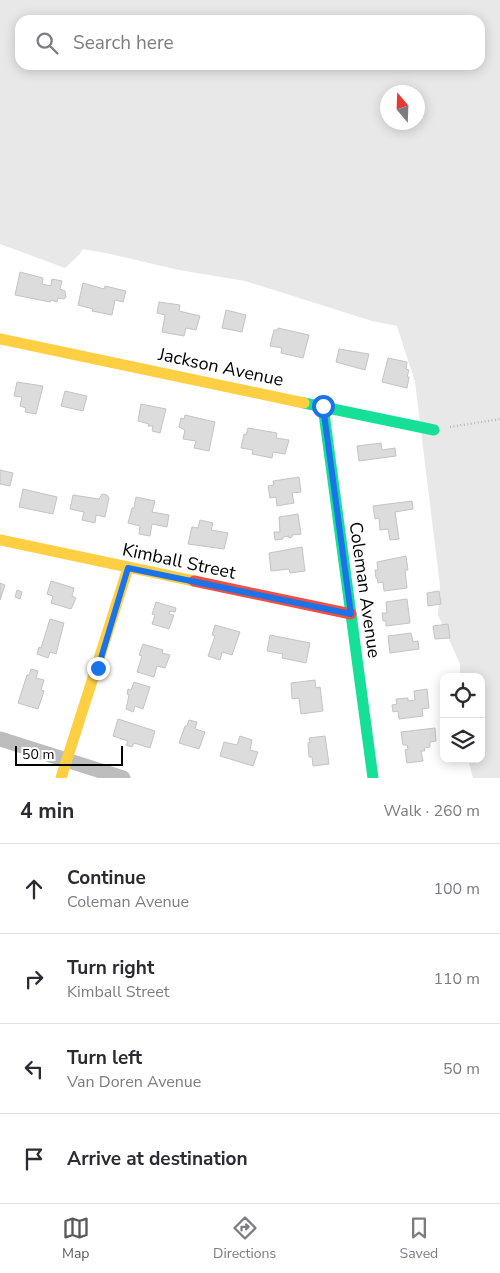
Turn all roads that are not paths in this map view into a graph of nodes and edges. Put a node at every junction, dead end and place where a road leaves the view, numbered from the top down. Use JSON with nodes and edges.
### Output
{"nodes":[{"id":1,"x":0,"y":339,"type":"edge"},
{"id":2,"x":323,"y":406,"type":"junction"},
{"id":3,"x":434,"y":430,"type":"road end"},
{"id":4,"x":0,"y":540,"type":"edge"},
{"id":5,"x":128,"y":568,"type":"junction"},
{"id":6,"x":351,"y":614,"type":"junction"},
{"id":7,"x":0,"y":739,"type":"edge"},
{"id":8,"x":67,"y":760,"type":"junction"},
{"id":9,"x":61,"y":778,"type":"edge"},
{"id":10,"x":123,"y":778,"type":"edge"},
{"id":11,"x":373,"y":778,"type":"edge"}],
"edges":[{"from":1,"to":2,"type":"street","name":"Jackson Avenue"},
{"from":2,"to":3,"type":"street","name":"Jackson Avenue"},
{"from":2,"to":6,"type":"street","name":"Coleman Avenue"},
{"from":4,"to":5,"type":"street","name":"Kimball Street"},
{"from":5,"to":6,"type":"street","name":"Kimball Street"},
{"from":5,"to":8,"type":"street"},
{"from":6,"to":11,"type":"street","name":"Coleman Avenue"},
{"from":7,"to":8,"type":"street"},
{"from":8,"to":9,"type":"street"},
{"from":8,"to":10,"type":"street"}]}
